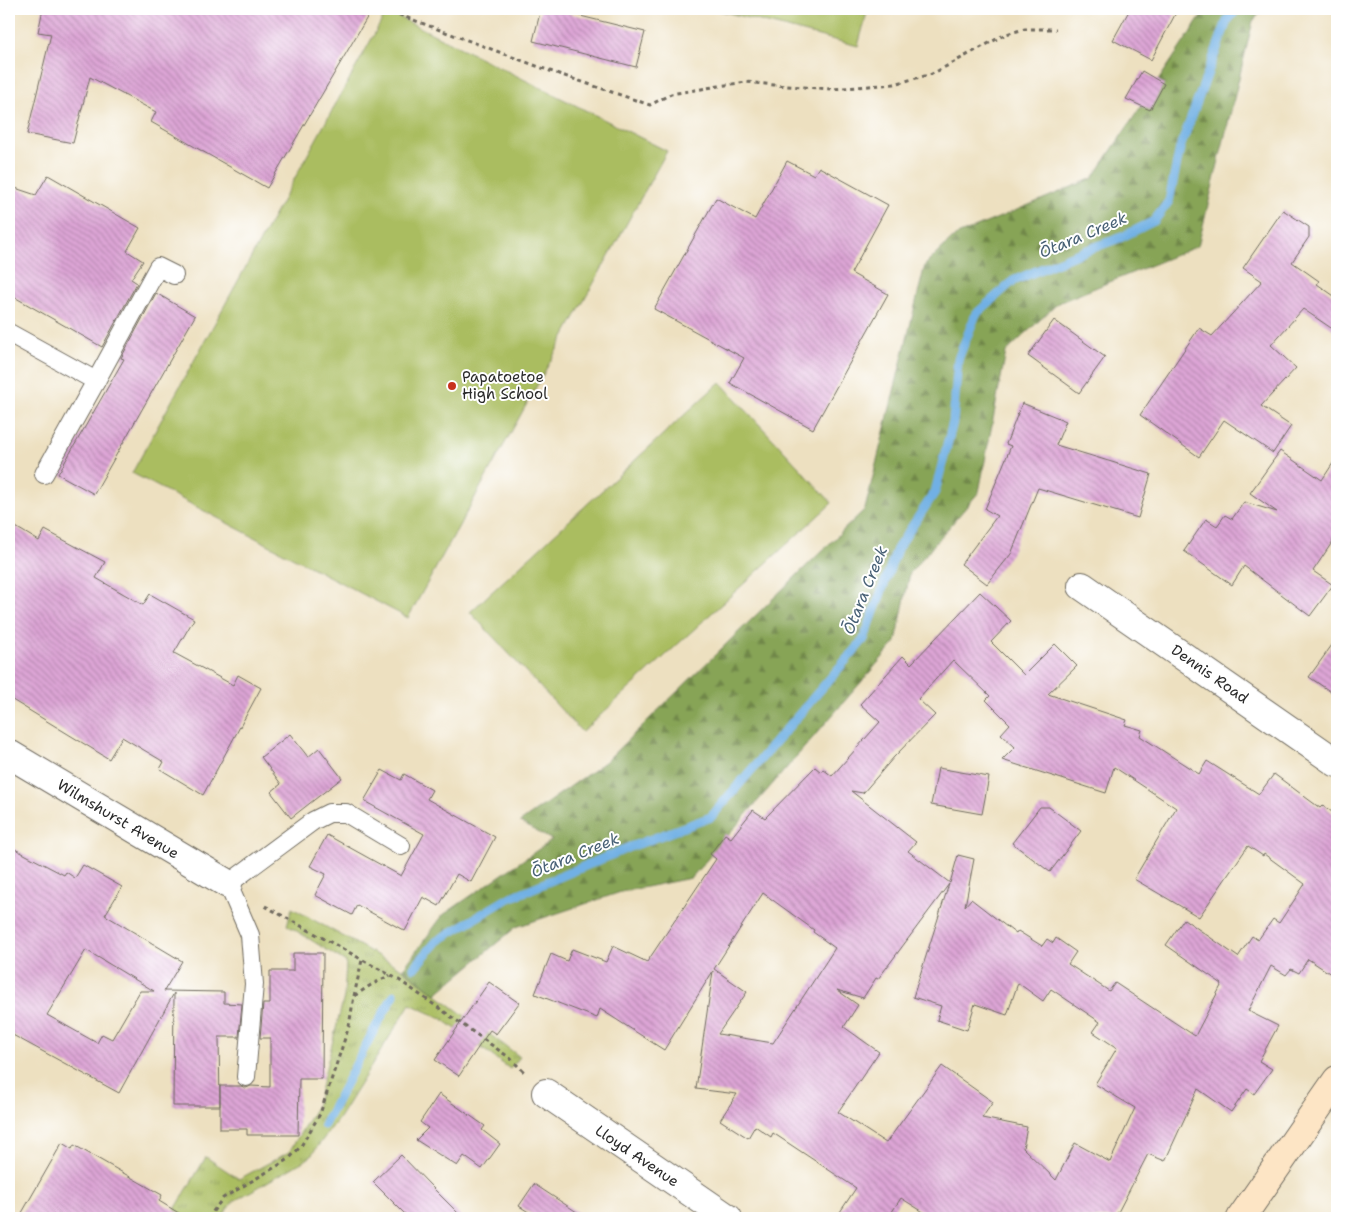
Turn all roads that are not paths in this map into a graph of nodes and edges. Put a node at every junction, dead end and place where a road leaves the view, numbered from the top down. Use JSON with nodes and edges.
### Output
{"nodes":[{"id":1,"x":174,"y":276,"type":"dead end"},
{"id":2,"x":9,"y":333,"type":"edge"},
{"id":3,"x":96,"y":381,"type":"junction"},
{"id":4,"x":44,"y":474,"type":"dead end"},
{"id":5,"x":1082,"y":586,"type":"dead end"},
{"id":6,"x":9,"y":754,"type":"edge"},
{"id":7,"x":1337,"y":763,"type":"edge"},
{"id":8,"x":400,"y":846,"type":"dead end"},
{"id":9,"x":228,"y":884,"type":"junction"},
{"id":10,"x":246,"y":1077,"type":"dead end"},
{"id":11,"x":1337,"y":1080,"type":"edge"},
{"id":12,"x":546,"y":1093,"type":"road end"},
{"id":13,"x":728,"y":1218,"type":"edge"},
{"id":14,"x":1241,"y":1218,"type":"edge"}],
"edges":[{"from":1,"to":3,"type":"lane"},
{"from":2,"to":3,"type":"lane"},
{"from":3,"to":4,"type":"lane"},
{"from":5,"to":7,"type":"street","name":"Dennis Road"},
{"from":6,"to":9,"type":"street","name":"Wilmshurst Avenue"},
{"from":8,"to":9,"type":"lane"},
{"from":9,"to":10,"type":"lane"},
{"from":11,"to":14,"type":"street"},
{"from":12,"to":13,"type":"street","name":"Lloyd Avenue"}]}
